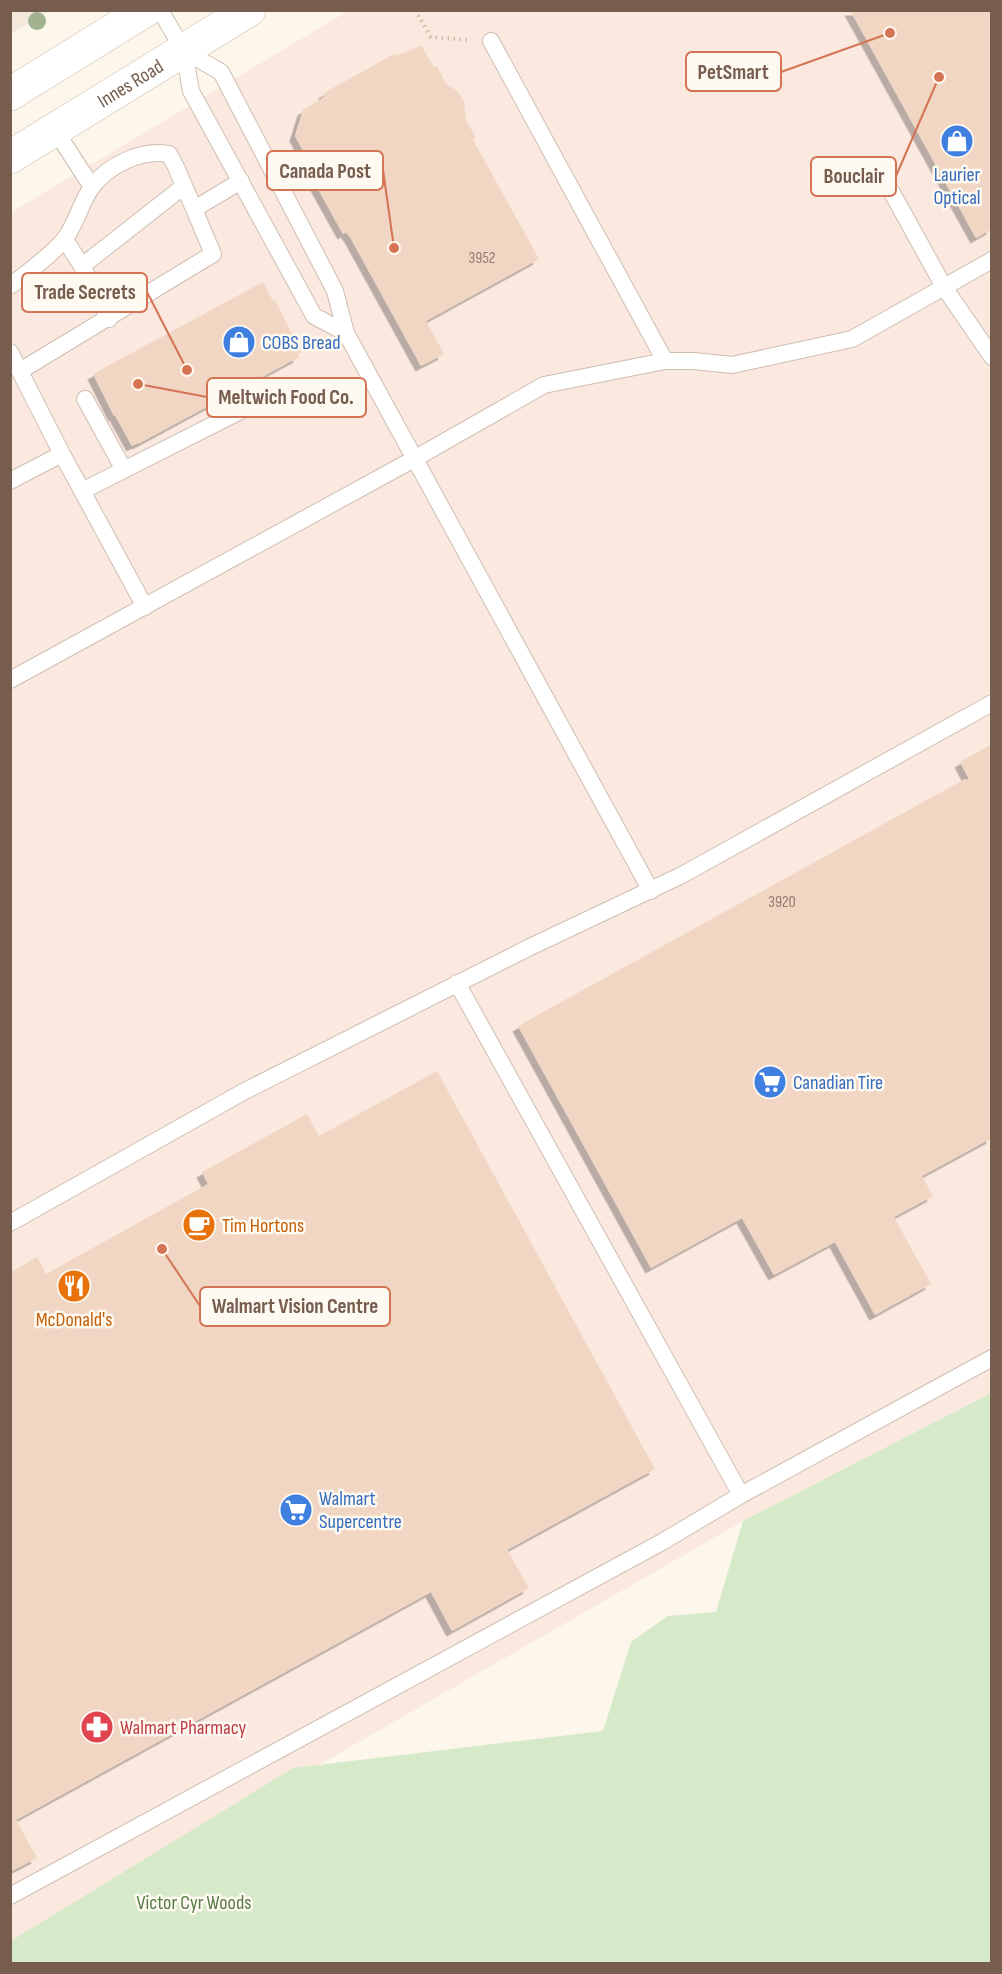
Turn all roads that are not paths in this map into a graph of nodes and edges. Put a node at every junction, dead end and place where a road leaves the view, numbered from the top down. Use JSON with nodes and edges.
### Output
{"nodes":[{"id":1,"x":146,"y":10,"type":"edge"},
{"id":2,"x":160,"y":10,"type":"edge"},
{"id":3,"x":249,"y":10,"type":"edge"},
{"id":4,"x":491,"y":41,"type":"road end"},
{"id":5,"x":184,"y":51,"type":"junction"},
{"id":6,"x":10,"y":94,"type":"edge"},
{"id":7,"x":55,"y":130,"type":"junction"},
{"id":8,"x":10,"y":157,"type":"edge"},
{"id":9,"x":241,"y":182,"type":"junction"},
{"id":10,"x":184,"y":186,"type":"junction"},
{"id":11,"x":92,"y":187,"type":"junction"},
{"id":12,"x":891,"y":192,"type":"dead end"},
{"id":13,"x":194,"y":209,"type":"junction"},
{"id":14,"x":64,"y":240,"type":"junction"},
{"id":15,"x":992,"y":260,"type":"edge"},
{"id":16,"x":82,"y":266,"type":"junction"},
{"id":17,"x":10,"y":286,"type":"edge"},
{"id":18,"x":944,"y":287,"type":"junction"},
{"id":19,"x":109,"y":318,"type":"junction"},
{"id":20,"x":346,"y":333,"type":"junction"},
{"id":21,"x":10,"y":352,"type":"edge"},
{"id":22,"x":992,"y":357,"type":"edge"},
{"id":23,"x":665,"y":361,"type":"junction"},
{"id":24,"x":20,"y":371,"type":"junction"},
{"id":25,"x":282,"y":390,"type":"dead end"},
{"id":26,"x":85,"y":399,"type":"dead end"},
{"id":27,"x":62,"y":454,"type":"junction"},
{"id":28,"x":414,"y":459,"type":"junction"},
{"id":29,"x":124,"y":470,"type":"junction"},
{"id":30,"x":10,"y":481,"type":"edge"},
{"id":31,"x":82,"y":491,"type":"junction"},
{"id":32,"x":145,"y":607,"type":"junction"},
{"id":33,"x":10,"y":680,"type":"edge"},
{"id":34,"x":992,"y":703,"type":"edge"},
{"id":35,"x":651,"y":891,"type":"junction"},
{"id":36,"x":457,"y":983,"type":"junction"},
{"id":37,"x":10,"y":1223,"type":"edge"},
{"id":38,"x":992,"y":1358,"type":"edge"},
{"id":39,"x":741,"y":1495,"type":"junction"},
{"id":40,"x":10,"y":1896,"type":"edge"}],
"edges":[{"from":1,"to":6,"type":"main road"},
{"from":2,"to":5,"type":"lane"},
{"from":3,"to":5,"type":"main road","name":"Innes Road"},
{"from":4,"to":23,"type":"lane"},
{"from":5,"to":7,"type":"main road","name":"Innes Road"},
{"from":5,"to":9,"type":"lane"},
{"from":5,"to":20,"type":"lane"},
{"from":7,"to":8,"type":"main road","name":"Innes Road"},
{"from":7,"to":11,"type":"lane"},
{"from":9,"to":13,"type":"lane"},
{"from":9,"to":20,"type":"lane"},
{"from":10,"to":11,"type":"lane"},
{"from":10,"to":13,"type":"lane"},
{"from":10,"to":16,"type":"lane"},
{"from":11,"to":14,"type":"lane"},
{"from":12,"to":18,"type":"lane"},
{"from":13,"to":19,"type":"lane"},
{"from":14,"to":16,"type":"lane"},
{"from":14,"to":17,"type":"lane"},
{"from":15,"to":18,"type":"lane"},
{"from":16,"to":19,"type":"lane"},
{"from":18,"to":22,"type":"lane"},
{"from":18,"to":23,"type":"lane"},
{"from":19,"to":24,"type":"lane"},
{"from":20,"to":28,"type":"lane"},
{"from":21,"to":24,"type":"lane"},
{"from":23,"to":28,"type":"lane"},
{"from":24,"to":27,"type":"lane"},
{"from":25,"to":29,"type":"lane"},
{"from":26,"to":29,"type":"lane"},
{"from":27,"to":30,"type":"lane"},
{"from":27,"to":31,"type":"lane"},
{"from":28,"to":32,"type":"lane"},
{"from":28,"to":35,"type":"lane"},
{"from":29,"to":31,"type":"lane"},
{"from":31,"to":32,"type":"lane"},
{"from":32,"to":33,"type":"lane"},
{"from":34,"to":35,"type":"lane"},
{"from":35,"to":36,"type":"lane"},
{"from":36,"to":37,"type":"lane"},
{"from":36,"to":39,"type":"lane"},
{"from":38,"to":39,"type":"lane"},
{"from":39,"to":40,"type":"lane"}]}
